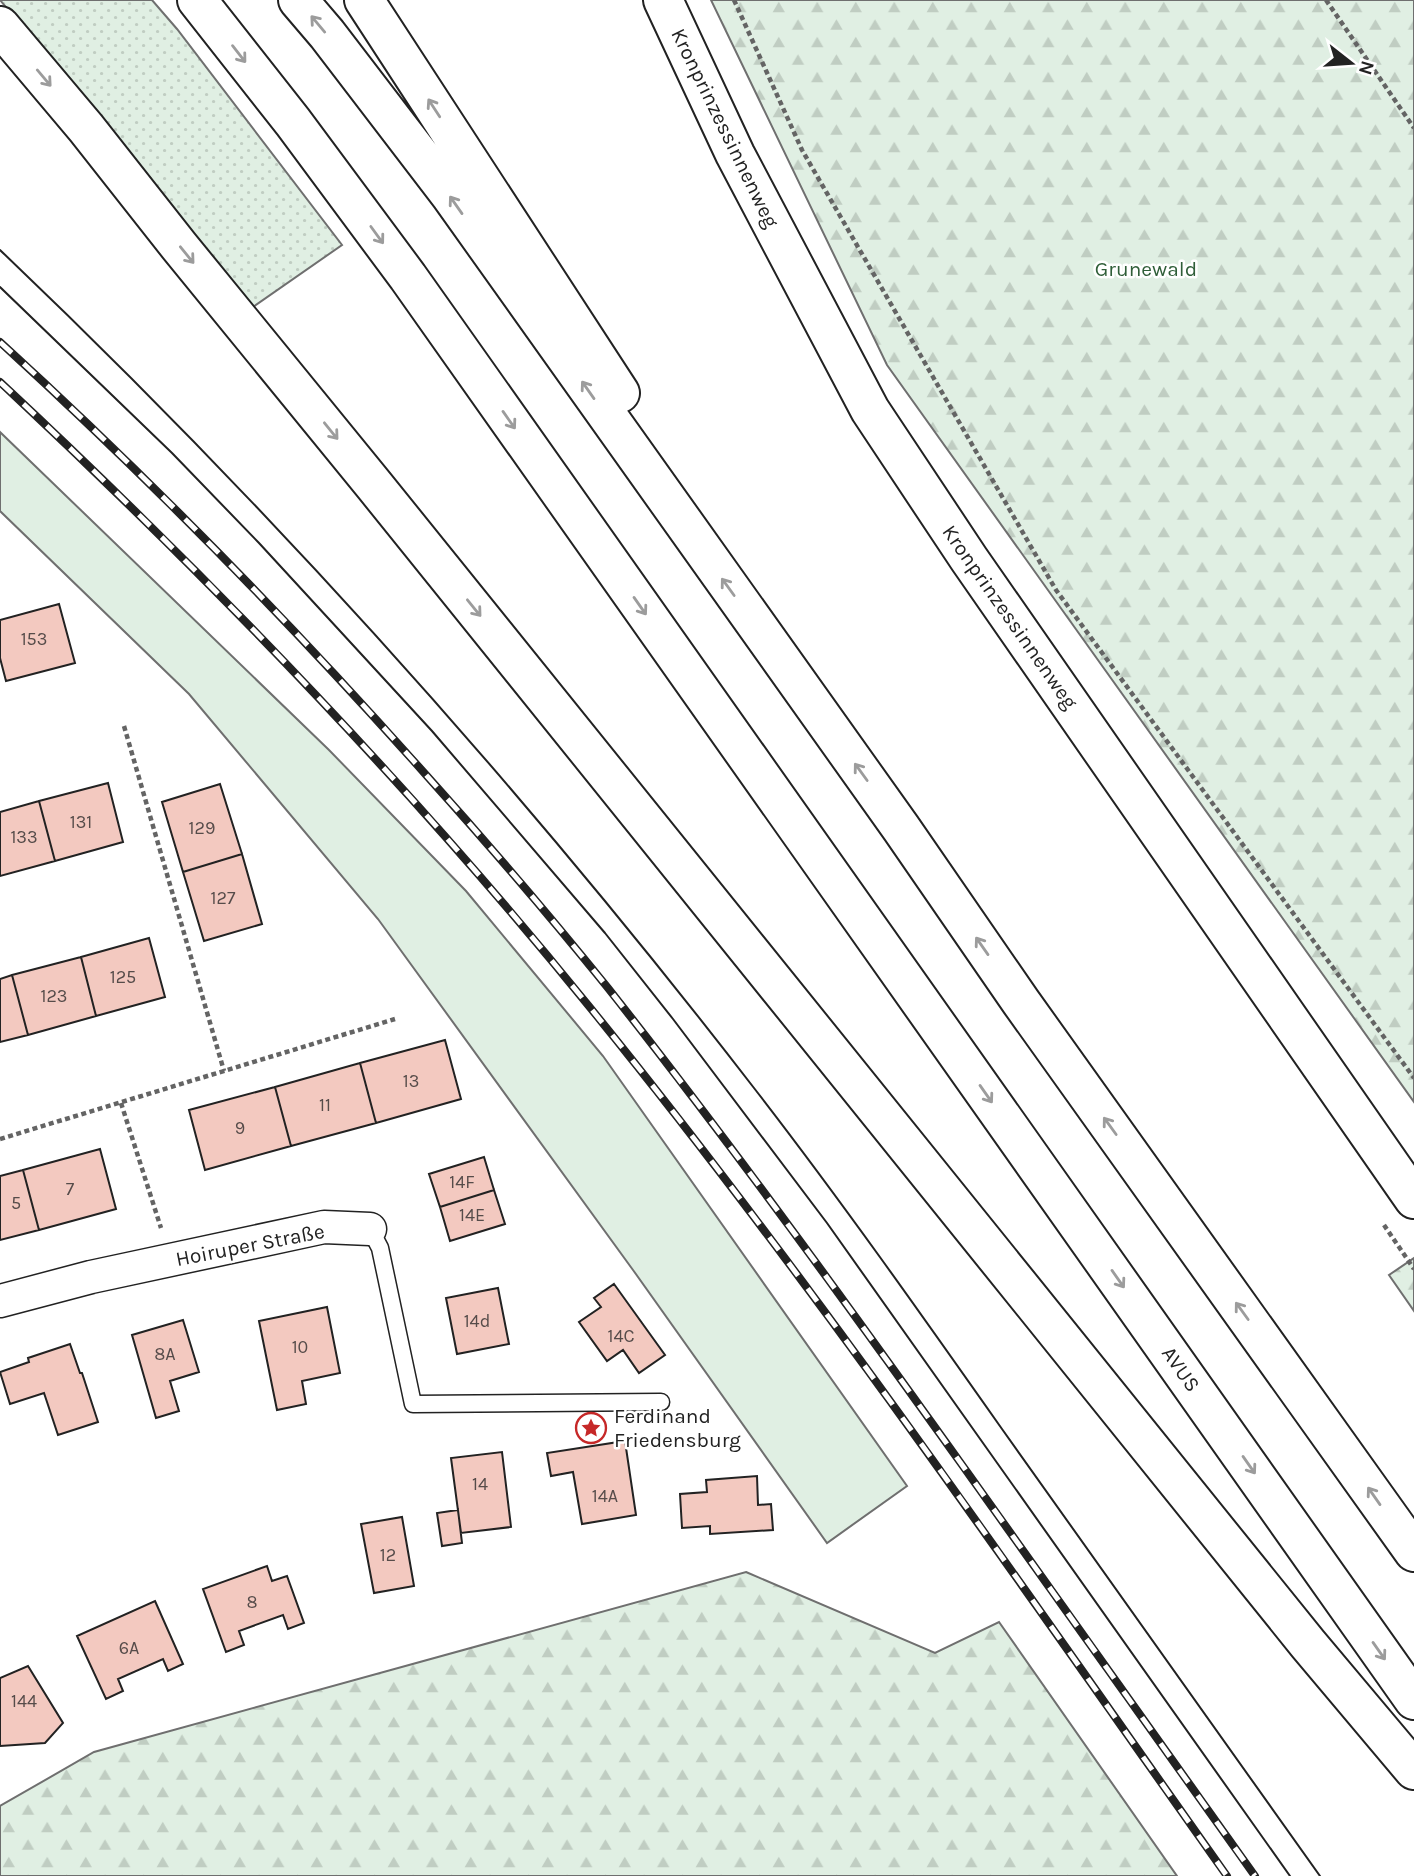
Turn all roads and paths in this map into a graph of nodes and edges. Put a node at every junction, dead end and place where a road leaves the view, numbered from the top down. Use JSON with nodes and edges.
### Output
{"nodes":[{"id":1,"x":197,"y":0,"type":"edge"},
{"id":2,"x":298,"y":0,"type":"edge"},
{"id":3,"x":364,"y":0,"type":"edge"},
{"id":4,"x":663,"y":0,"type":"edge"},
{"id":5,"x":734,"y":0,"type":"edge"},
{"id":6,"x":1326,"y":0,"type":"edge"},
{"id":7,"x":0,"y":26,"type":"edge"},
{"id":8,"x":1414,"y":128,"type":"edge"},
{"id":9,"x":656,"y":486,"type":"junction"},
{"id":10,"x":124,"y":726,"type":"dead end"},
{"id":11,"x":395,"y":1019,"type":"dead end"},
{"id":12,"x":224,"y":1072,"type":"junction"},
{"id":13,"x":1414,"y":1077,"type":"edge"},
{"id":14,"x":121,"y":1102,"type":"junction"},
{"id":15,"x":0,"y":1139,"type":"edge"},
{"id":16,"x":1414,"y":1199,"type":"edge"},
{"id":17,"x":370,"y":1229,"type":"joint"},
{"id":18,"x":171,"y":1260,"type":"junction"},
{"id":19,"x":0,"y":1301,"type":"edge"},
{"id":20,"x":661,"y":1402,"type":"dead end"},
{"id":21,"x":1414,"y":1552,"type":"edge"},
{"id":22,"x":1414,"y":1700,"type":"edge"},
{"id":23,"x":1414,"y":1770,"type":"edge"}],
"edges":[{"from":1,"to":22,"type":"main road","name":"AVUS","one_way":true},
{"from":9,"to":2,"type":"main road","one_way":true},
{"from":9,"to":3,"type":"main road","one_way":true},
{"from":4,"to":16,"type":"main road","name":"Kronprinzessinnenweg"},
{"from":5,"to":13,"type":"path"},
{"from":6,"to":8,"type":"path"},
{"from":7,"to":23,"type":"main road","one_way":true},
{"from":21,"to":9,"type":"main road","one_way":true},
{"from":10,"to":12,"type":"path"},
{"from":11,"to":12,"type":"path"},
{"from":12,"to":14,"type":"path"},
{"from":14,"to":15,"type":"path"},
{"from":14,"to":18,"type":"path"},
{"from":17,"to":18,"type":"street","name":"Hoiruper Straße"},
{"from":17,"to":20,"type":"lane","name":"Hoiruper Straße"},
{"from":18,"to":19,"type":"street","name":"Hoiruper Straße"}]}
